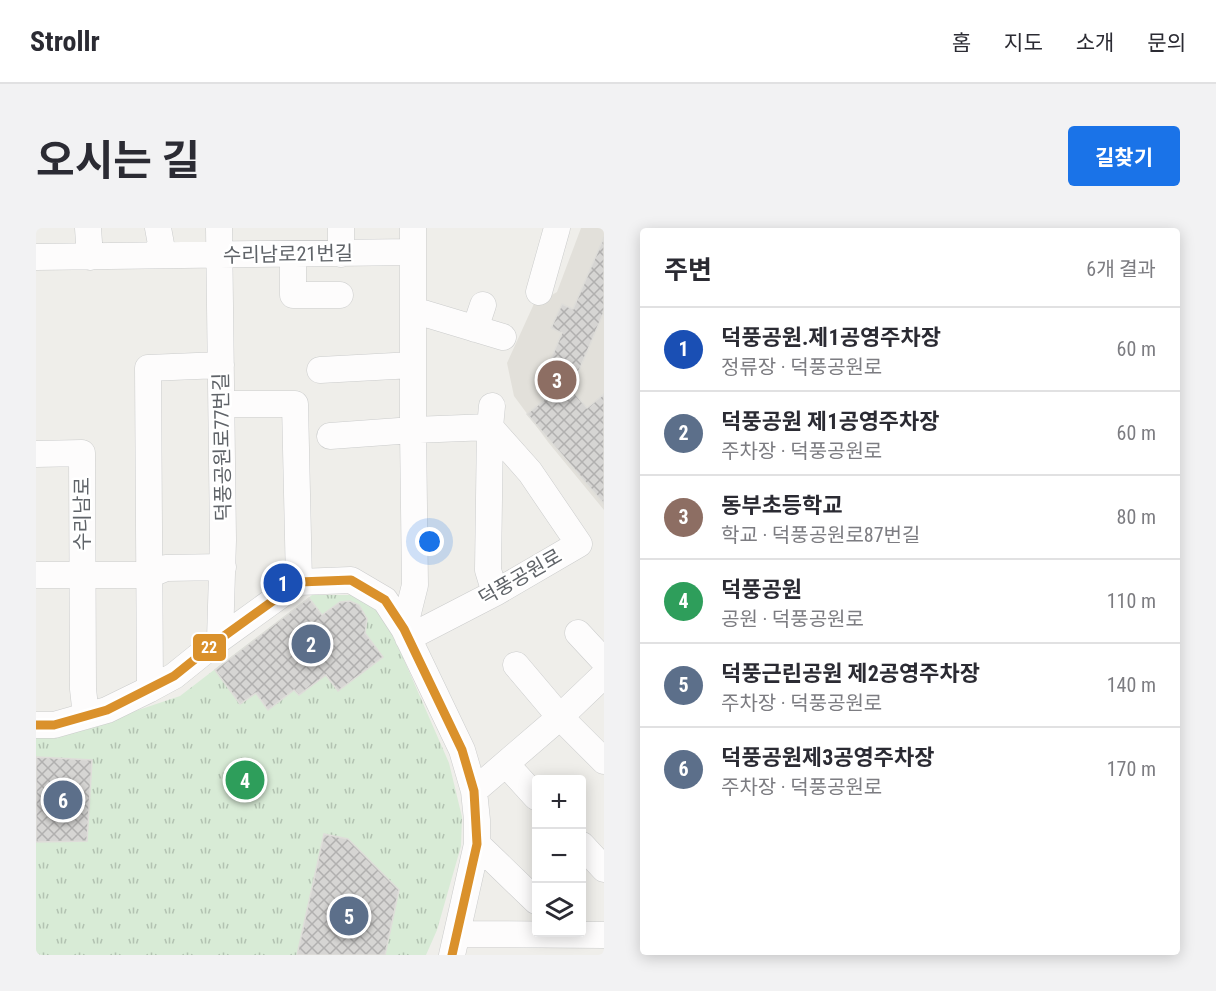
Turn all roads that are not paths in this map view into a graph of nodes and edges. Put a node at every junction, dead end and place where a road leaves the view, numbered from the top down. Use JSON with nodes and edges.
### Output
{"nodes":[{"id":1,"x":88,"y":228,"type":"edge"},
{"id":2,"x":158,"y":228,"type":"edge"},
{"id":3,"x":219,"y":228,"type":"edge"},
{"id":4,"x":341,"y":228,"type":"edge"},
{"id":5,"x":557,"y":228,"type":"edge"},
{"id":6,"x":413,"y":240,"type":"edge"},
{"id":7,"x":341,"y":254,"type":"junction"},
{"id":8,"x":163,"y":255,"type":"junction"},
{"id":9,"x":218,"y":255,"type":"junction"},
{"id":10,"x":293,"y":255,"type":"junction"},
{"id":11,"x":36,"y":257,"type":"edge"},
{"id":12,"x":90,"y":257,"type":"junction"},
{"id":13,"x":539,"y":292,"type":"dead end"},
{"id":14,"x":340,"y":295,"type":"dead end"},
{"id":15,"x":413,"y":310,"type":"junction"},
{"id":16,"x":503,"y":338,"type":"dead end"},
{"id":17,"x":221,"y":365,"type":"junction"},
{"id":18,"x":413,"y":365,"type":"junction"},
{"id":19,"x":320,"y":370,"type":"dead end"},
{"id":20,"x":222,"y":404,"type":"junction"},
{"id":21,"x":491,"y":417,"type":"junction"},
{"id":22,"x":412,"y":429,"type":"junction"},
{"id":23,"x":330,"y":436,"type":"dead end"},
{"id":24,"x":36,"y":454,"type":"edge"},
{"id":25,"x":223,"y":567,"type":"junction"},
{"id":26,"x":36,"y":575,"type":"edge"},
{"id":27,"x":82,"y":575,"type":"junction"},
{"id":28,"x":149,"y":575,"type":"junction"},
{"id":29,"x":299,"y":582,"type":"junction"},
{"id":30,"x":495,"y":593,"type":"junction"},
{"id":31,"x":578,"y":633,"type":"dead end"},
{"id":32,"x":406,"y":634,"type":"junction"},
{"id":33,"x":220,"y":639,"type":"junction"},
{"id":34,"x":604,"y":661,"type":"edge"},
{"id":35,"x":516,"y":665,"type":"dead end"},
{"id":36,"x":604,"y":675,"type":"edge"},
{"id":37,"x":150,"y":690,"type":"junction"},
{"id":38,"x":86,"y":716,"type":"junction"},
{"id":39,"x":560,"y":717,"type":"junction"},
{"id":40,"x":36,"y":725,"type":"edge"},
{"id":41,"x":604,"y":761,"type":"edge"},
{"id":42,"x":506,"y":764,"type":"junction"},
{"id":43,"x":474,"y":791,"type":"junction"},
{"id":44,"x":532,"y":791,"type":"edge"},
{"id":45,"x":477,"y":844,"type":"junction"},
{"id":46,"x":586,"y":848,"type":"edge"},
{"id":47,"x":604,"y":868,"type":"edge"},
{"id":48,"x":532,"y":896,"type":"edge"},
{"id":49,"x":586,"y":934,"type":"edge"},
{"id":50,"x":604,"y":935,"type":"edge"},
{"id":51,"x":539,"y":937,"type":"edge"},
{"id":52,"x":455,"y":945,"type":"edge"}],
"edges":[{"from":1,"to":12,"type":"street"},
{"from":2,"to":8,"type":"street"},
{"from":3,"to":9,"type":"street","name":"덕풍공원로77번길"},
{"from":4,"to":7,"type":"street"},
{"from":5,"to":13,"type":"street"},
{"from":6,"to":7,"type":"street","name":"수리남로21번길"},
{"from":6,"to":15,"type":"street"},
{"from":7,"to":10,"type":"street","name":"수리남로21번길"},
{"from":8,"to":9,"type":"street","name":"수리남로21번길"},
{"from":8,"to":12,"type":"street","name":"수리남로21번길"},
{"from":9,"to":10,"type":"street","name":"수리남로21번길"},
{"from":9,"to":17,"type":"street","name":"덕풍공원로77번길"},
{"from":10,"to":14,"type":"street"},
{"from":11,"to":12,"type":"street","name":"수리남로21번길"},
{"from":15,"to":16,"type":"street"},
{"from":15,"to":18,"type":"street"},
{"from":17,"to":20,"type":"street","name":"덕풍공원로77번길"},
{"from":17,"to":28,"type":"street"},
{"from":18,"to":19,"type":"street"},
{"from":18,"to":22,"type":"street"},
{"from":20,"to":25,"type":"street","name":"덕풍공원로77번길"},
{"from":20,"to":29,"type":"street"},
{"from":21,"to":22,"type":"street"},
{"from":21,"to":30,"type":"street"},
{"from":21,"to":30,"type":"street","name":"덕풍공원로"},
{"from":22,"to":23,"type":"street"},
{"from":22,"to":32,"type":"street"},
{"from":24,"to":27,"type":"street","name":"수리남로"},
{"from":25,"to":28,"type":"street"},
{"from":25,"to":33,"type":"street","name":"덕풍공원로77번길"},
{"from":26,"to":27,"type":"street","name":"수리남로"},
{"from":27,"to":28,"type":"street"},
{"from":27,"to":38,"type":"street"},
{"from":28,"to":37,"type":"street"},
{"from":29,"to":32,"type":"street"},
{"from":29,"to":33,"type":"street"},
{"from":30,"to":32,"type":"street","name":"덕풍공원로"},
{"from":31,"to":34,"type":"street"},
{"from":32,"to":43,"type":"street"},
{"from":33,"to":37,"type":"street"},
{"from":35,"to":39,"type":"street"},
{"from":36,"to":39,"type":"street"},
{"from":37,"to":38,"type":"street"},
{"from":38,"to":40,"type":"street"},
{"from":39,"to":41,"type":"street"},
{"from":39,"to":42,"type":"street"},
{"from":42,"to":43,"type":"street"},
{"from":42,"to":44,"type":"street"},
{"from":43,"to":45,"type":"street"},
{"from":45,"to":48,"type":"street"},
{"from":45,"to":52,"type":"street"},
{"from":46,"to":47,"type":"street"},
{"from":49,"to":50,"type":"street"},
{"from":51,"to":52,"type":"street"}]}
